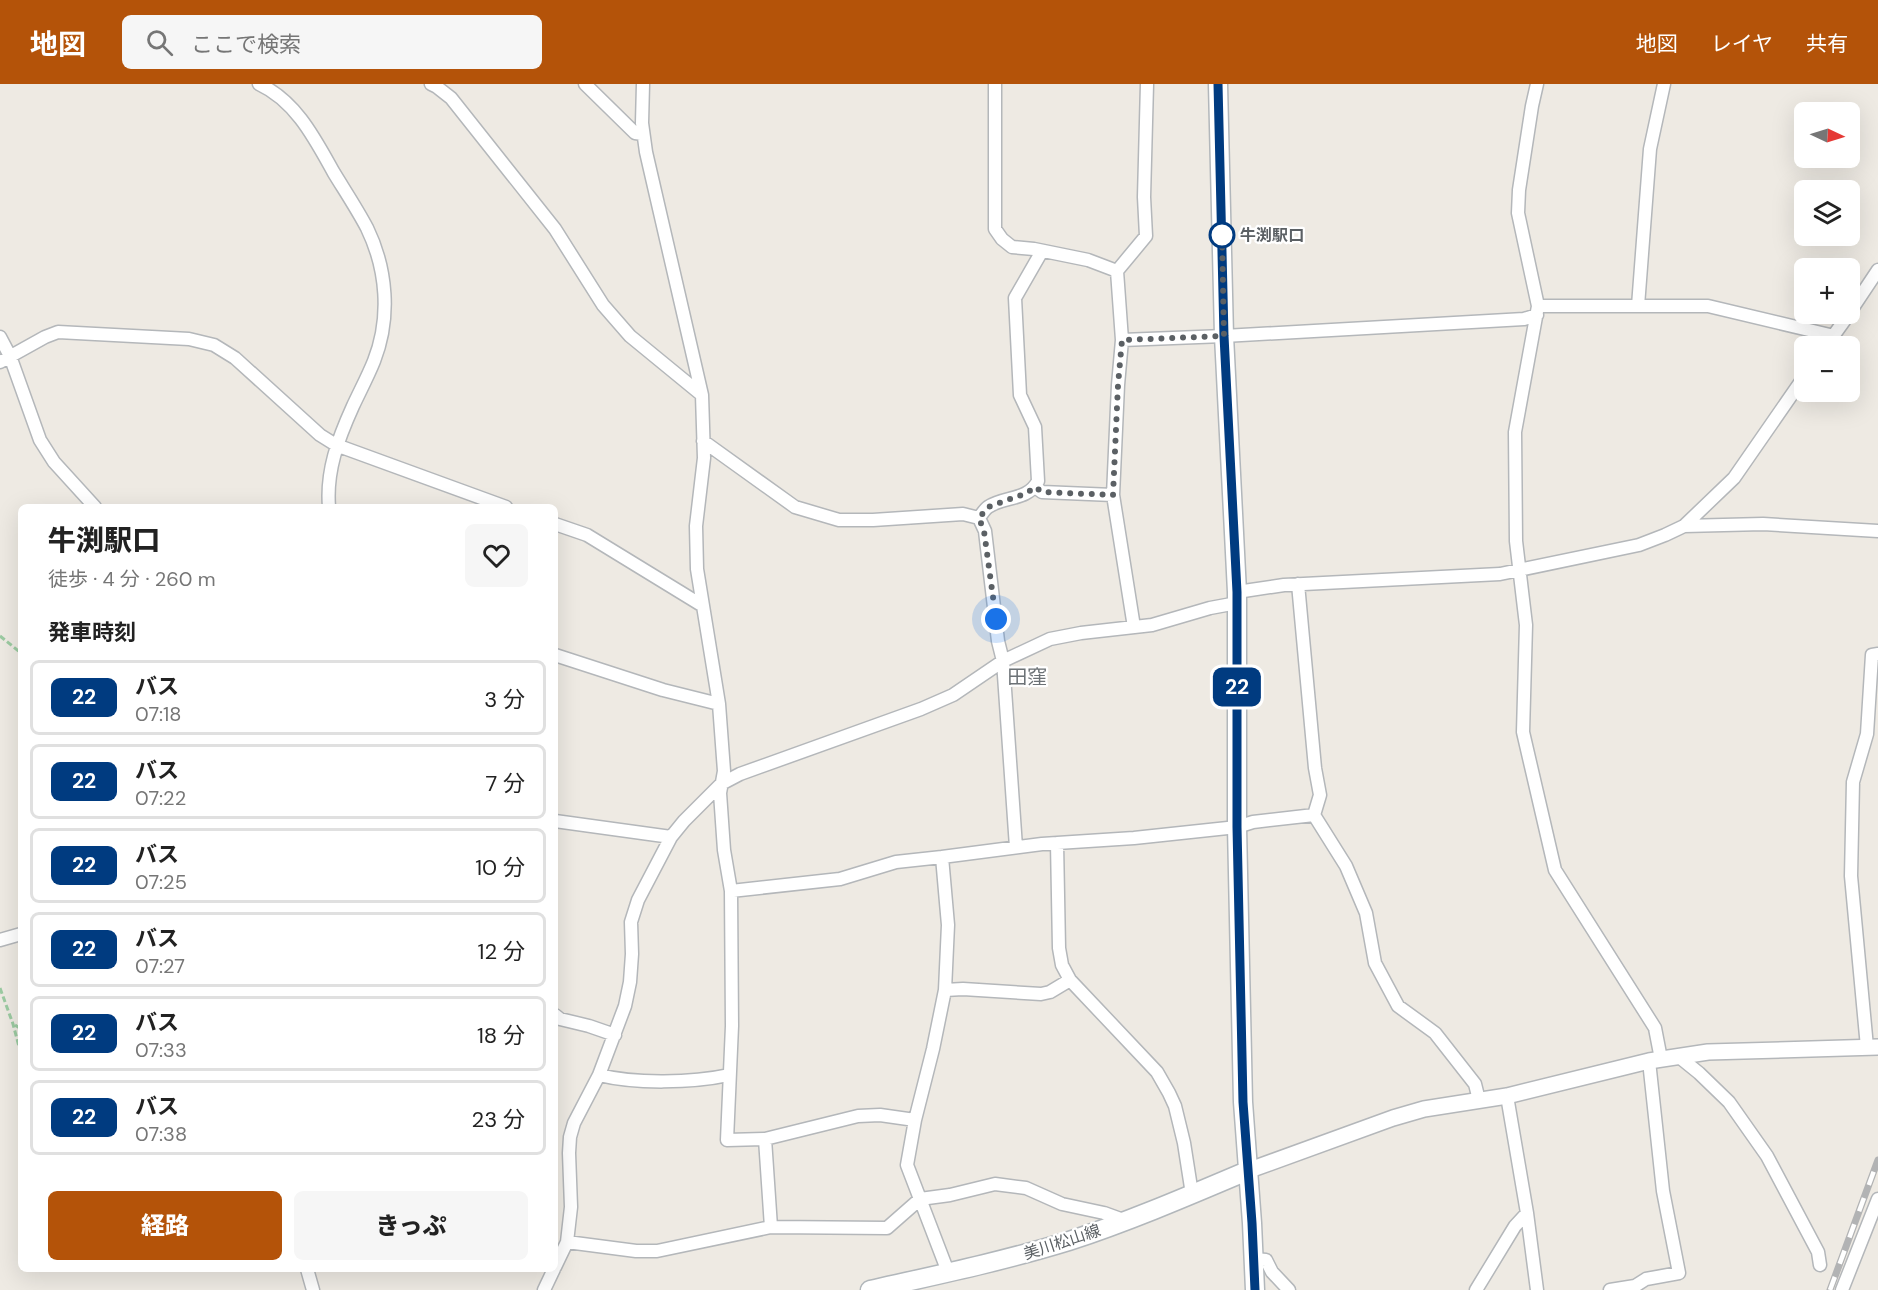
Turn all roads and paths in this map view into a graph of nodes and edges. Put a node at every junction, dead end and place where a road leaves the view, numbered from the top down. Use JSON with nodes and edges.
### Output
{"nodes":[{"id":1,"x":259,"y":84,"type":"edge"},
{"id":2,"x":431,"y":84,"type":"edge"},
{"id":3,"x":585,"y":84,"type":"edge"},
{"id":4,"x":643,"y":84,"type":"edge"},
{"id":5,"x":995,"y":84,"type":"edge"},
{"id":6,"x":1147,"y":84,"type":"edge"},
{"id":7,"x":1218,"y":84,"type":"edge"},
{"id":8,"x":1537,"y":84,"type":"edge"},
{"id":9,"x":1664,"y":84,"type":"edge"},
{"id":10,"x":644,"y":134,"type":"junction"},
{"id":11,"x":1042,"y":251,"type":"junction"},
{"id":12,"x":1878,"y":270,"type":"edge"},
{"id":13,"x":1117,"y":271,"type":"junction"},
{"id":14,"x":1860,"y":297,"type":"edge"},
{"id":15,"x":1638,"y":306,"type":"junction"},
{"id":16,"x":1537,"y":311,"type":"junction"},
{"id":17,"x":1224,"y":336,"type":"junction"},
{"id":18,"x":1813,"y":336,"type":"edge"},
{"id":19,"x":0,"y":337,"type":"edge"},
{"id":20,"x":1122,"y":340,"type":"junction"},
{"id":21,"x":5,"y":359,"type":"edge"},
{"id":22,"x":1794,"y":391,"type":"edge"},
{"id":23,"x":702,"y":394,"type":"junction"},
{"id":24,"x":703,"y":441,"type":"junction"},
{"id":25,"x":336,"y":445,"type":"junction"},
{"id":26,"x":1035,"y":487,"type":"junction"},
{"id":27,"x":1113,"y":495,"type":"junction"},
{"id":28,"x":92,"y":504,"type":"edge"},
{"id":29,"x":329,"y":504,"type":"edge"},
{"id":30,"x":499,"y":504,"type":"edge"},
{"id":31,"x":979,"y":518,"type":"junction"},
{"id":32,"x":558,"y":525,"type":"edge"},
{"id":33,"x":1684,"y":526,"type":"junction"},
{"id":34,"x":1878,"y":531,"type":"edge"},
{"id":35,"x":1520,"y":570,"type":"junction"},
{"id":36,"x":1298,"y":584,"type":"junction"},
{"id":37,"x":1237,"y":598,"type":"junction"},
{"id":38,"x":703,"y":606,"type":"junction"},
{"id":39,"x":1134,"y":627,"type":"junction"},
{"id":40,"x":0,"y":636,"type":"edge"},
{"id":41,"x":18,"y":651,"type":"edge"},
{"id":42,"x":1878,"y":654,"type":"edge"},
{"id":43,"x":558,"y":656,"type":"edge"},
{"id":44,"x":1003,"y":661,"type":"junction"},
{"id":45,"x":719,"y":704,"type":"junction"},
{"id":46,"x":722,"y":784,"type":"junction"},
{"id":47,"x":1314,"y":815,"type":"junction"},
{"id":48,"x":558,"y":821,"type":"edge"},
{"id":49,"x":1237,"y":827,"type":"junction"},
{"id":50,"x":671,"y":837,"type":"junction"},
{"id":51,"x":1058,"y":843,"type":"junction"},
{"id":52,"x":1016,"y":847,"type":"junction"},
{"id":53,"x":942,"y":857,"type":"junction"},
{"id":54,"x":731,"y":891,"type":"junction"},
{"id":55,"x":18,"y":935,"type":"edge"},
{"id":56,"x":0,"y":940,"type":"edge"},
{"id":57,"x":1070,"y":980,"type":"junction"},
{"id":58,"x":0,"y":988,"type":"edge"},
{"id":59,"x":945,"y":990,"type":"junction"},
{"id":60,"x":558,"y":1017,"type":"edge"},
{"id":61,"x":14,"y":1024,"type":"junction"},
{"id":62,"x":18,"y":1027,"type":"edge"},
{"id":63,"x":615,"y":1035,"type":"junction"},
{"id":64,"x":18,"y":1041,"type":"edge"},
{"id":65,"x":1873,"y":1047,"type":"edge"},
{"id":66,"x":1678,"y":1056,"type":"junction"},
{"id":67,"x":1655,"y":1060,"type":"junction"},
{"id":68,"x":598,"y":1075,"type":"junction"},
{"id":69,"x":729,"y":1075,"type":"junction"},
{"id":70,"x":1507,"y":1096,"type":"junction"},
{"id":71,"x":1479,"y":1100,"type":"junction"},
{"id":72,"x":915,"y":1120,"type":"junction"},
{"id":73,"x":765,"y":1140,"type":"junction"},
{"id":74,"x":1247,"y":1171,"type":"junction"},
{"id":75,"x":1192,"y":1194,"type":"junction"},
{"id":76,"x":1878,"y":1199,"type":"edge"},
{"id":77,"x":920,"y":1200,"type":"junction"},
{"id":78,"x":1527,"y":1213,"type":"junction"},
{"id":79,"x":1127,"y":1221,"type":"junction"},
{"id":80,"x":771,"y":1227,"type":"junction"},
{"id":81,"x":567,"y":1242,"type":"junction"},
{"id":82,"x":1254,"y":1258,"type":"junction"},
{"id":83,"x":558,"y":1260,"type":"edge"},
{"id":84,"x":1820,"y":1266,"type":"dead end"},
{"id":85,"x":308,"y":1272,"type":"edge"},
{"id":86,"x":552,"y":1272,"type":"edge"},
{"id":87,"x":948,"y":1272,"type":"junction"},
{"id":88,"x":313,"y":1290,"type":"edge"},
{"id":89,"x":544,"y":1290,"type":"edge"},
{"id":90,"x":870,"y":1290,"type":"edge"},
{"id":91,"x":1255,"y":1290,"type":"edge"},
{"id":92,"x":1289,"y":1290,"type":"edge"},
{"id":93,"x":1476,"y":1290,"type":"edge"},
{"id":94,"x":1537,"y":1290,"type":"edge"},
{"id":95,"x":1610,"y":1290,"type":"edge"},
{"id":96,"x":1842,"y":1290,"type":"edge"}],
"edges":[{"from":1,"to":25,"type":"street"},
{"from":2,"to":23,"type":"street"},
{"from":3,"to":10,"type":"street"},
{"from":4,"to":10,"type":"street"},
{"from":5,"to":11,"type":"street"},
{"from":6,"to":13,"type":"street"},
{"from":7,"to":17,"type":"main road"},
{"from":8,"to":16,"type":"street"},
{"from":9,"to":15,"type":"street"},
{"from":10,"to":23,"type":"street"},
{"from":11,"to":13,"type":"street"},
{"from":11,"to":26,"type":"street"},
{"from":12,"to":14,"type":"street"},
{"from":13,"to":20,"type":"street"},
{"from":15,"to":16,"type":"street"},
{"from":15,"to":18,"type":"street"},
{"from":16,"to":17,"type":"street"},
{"from":16,"to":35,"type":"street"},
{"from":17,"to":20,"type":"street"},
{"from":17,"to":37,"type":"main road"},
{"from":19,"to":21,"type":"street"},
{"from":20,"to":27,"type":"street"},
{"from":21,"to":25,"type":"street"},
{"from":21,"to":28,"type":"street"},
{"from":22,"to":33,"type":"street"},
{"from":23,"to":24,"type":"street"},
{"from":24,"to":31,"type":"street"},
{"from":24,"to":38,"type":"street"},
{"from":25,"to":29,"type":"street"},
{"from":25,"to":30,"type":"street"},
{"from":26,"to":27,"type":"street"},
{"from":26,"to":31,"type":"street"},
{"from":27,"to":39,"type":"street"},
{"from":31,"to":44,"type":"street"},
{"from":32,"to":38,"type":"street"},
{"from":33,"to":34,"type":"street"},
{"from":33,"to":35,"type":"street"},
{"from":35,"to":36,"type":"street"},
{"from":35,"to":67,"type":"street"},
{"from":36,"to":37,"type":"street"},
{"from":36,"to":47,"type":"street"},
{"from":37,"to":39,"type":"street"},
{"from":37,"to":49,"type":"main road"},
{"from":38,"to":45,"type":"street"},
{"from":39,"to":44,"type":"street"},
{"from":40,"to":41,"type":"path"},
{"from":42,"to":65,"type":"street"},
{"from":43,"to":45,"type":"street"},
{"from":44,"to":46,"type":"street"},
{"from":44,"to":52,"type":"street"},
{"from":45,"to":46,"type":"street"},
{"from":46,"to":50,"type":"street"},
{"from":46,"to":54,"type":"street"},
{"from":47,"to":49,"type":"street"},
{"from":47,"to":71,"type":"street"},
{"from":48,"to":50,"type":"street"},
{"from":49,"to":51,"type":"street"},
{"from":49,"to":74,"type":"main road"},
{"from":50,"to":63,"type":"street"},
{"from":51,"to":52,"type":"street"},
{"from":51,"to":57,"type":"street"},
{"from":52,"to":53,"type":"street"},
{"from":53,"to":54,"type":"street"},
{"from":53,"to":59,"type":"street"},
{"from":54,"to":69,"type":"street"},
{"from":55,"to":56,"type":"street"},
{"from":57,"to":59,"type":"street"},
{"from":57,"to":75,"type":"street"},
{"from":58,"to":61,"type":"path"},
{"from":59,"to":72,"type":"street"},
{"from":60,"to":63,"type":"street"},
{"from":61,"to":62,"type":"path"},
{"from":61,"to":64,"type":"path"},
{"from":63,"to":68,"type":"street"},
{"from":65,"to":66,"type":"street"},
{"from":66,"to":67,"type":"street"},
{"from":66,"to":84,"type":"street"},
{"from":67,"to":70,"type":"street"},
{"from":67,"to":95,"type":"street"},
{"from":68,"to":69,"type":"street"},
{"from":68,"to":81,"type":"street"},
{"from":69,"to":73,"type":"street"},
{"from":70,"to":71,"type":"street"},
{"from":70,"to":78,"type":"street"},
{"from":71,"to":74,"type":"street"},
{"from":72,"to":73,"type":"street"},
{"from":72,"to":77,"type":"street"},
{"from":73,"to":80,"type":"street"},
{"from":74,"to":75,"type":"main road","name":"美川松山線"},
{"from":74,"to":82,"type":"main road"},
{"from":75,"to":79,"type":"main road","name":"美川松山線"},
{"from":76,"to":96,"type":"street"},
{"from":77,"to":79,"type":"street"},
{"from":77,"to":80,"type":"street"},
{"from":77,"to":87,"type":"street"},
{"from":78,"to":93,"type":"street"},
{"from":78,"to":94,"type":"street"},
{"from":79,"to":87,"type":"main road","name":"美川松山線"},
{"from":80,"to":81,"type":"street"},
{"from":81,"to":83,"type":"street"},
{"from":82,"to":91,"type":"main road"},
{"from":82,"to":92,"type":"street"},
{"from":85,"to":88,"type":"street"},
{"from":86,"to":89,"type":"street"},
{"from":87,"to":90,"type":"main road","name":"美川松山線"}]}
